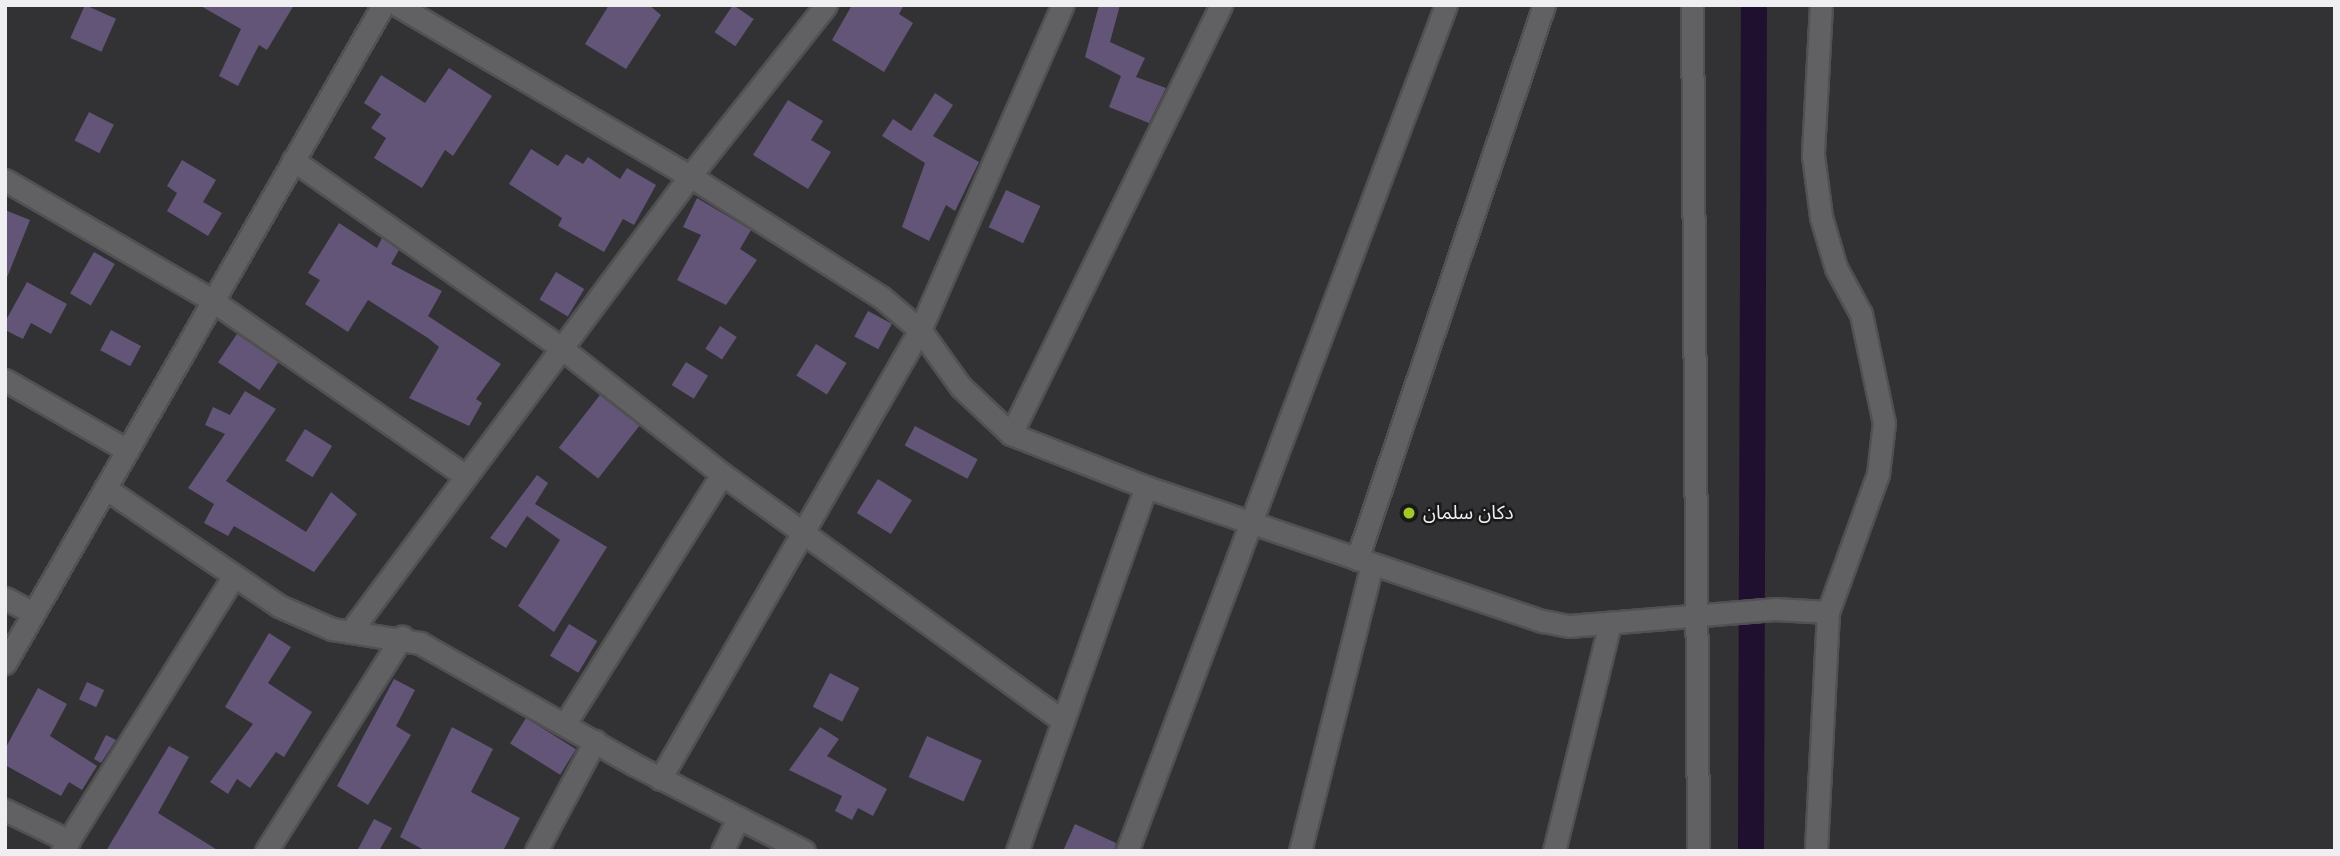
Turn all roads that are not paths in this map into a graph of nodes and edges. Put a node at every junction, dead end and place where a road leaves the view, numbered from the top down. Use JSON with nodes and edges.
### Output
{"nodes":[{"id":1,"x":383,"y":5,"type":"edge"},
{"id":2,"x":397,"y":5,"type":"edge"},
{"id":3,"x":827,"y":5,"type":"edge"},
{"id":4,"x":1063,"y":5,"type":"edge"},
{"id":5,"x":1222,"y":5,"type":"edge"},
{"id":6,"x":1446,"y":5,"type":"edge"},
{"id":7,"x":1544,"y":5,"type":"edge"},
{"id":8,"x":1692,"y":5,"type":"edge"},
{"id":9,"x":1821,"y":5,"type":"edge"},
{"id":10,"x":293,"y":160,"type":"junction"},
{"id":11,"x":690,"y":176,"type":"junction"},
{"id":12,"x":5,"y":180,"type":"edge"},
{"id":13,"x":210,"y":299,"type":"junction"},
{"id":14,"x":920,"y":330,"type":"junction"},
{"id":15,"x":561,"y":347,"type":"junction"},
{"id":16,"x":5,"y":380,"type":"edge"},
{"id":17,"x":1011,"y":434,"type":"junction"},
{"id":18,"x":127,"y":450,"type":"junction"},
{"id":19,"x":722,"y":474,"type":"junction"},
{"id":20,"x":464,"y":475,"type":"junction"},
{"id":21,"x":1146,"y":487,"type":"junction"},
{"id":22,"x":105,"y":488,"type":"junction"},
{"id":23,"x":1255,"y":521,"type":"junction"},
{"id":24,"x":804,"y":534,"type":"junction"},
{"id":25,"x":1365,"y":562,"type":"junction"},
{"id":26,"x":233,"y":578,"type":"junction"},
{"id":27,"x":5,"y":598,"type":"edge"},
{"id":28,"x":1828,"y":612,"type":"junction"},
{"id":29,"x":33,"y":614,"type":"junction"},
{"id":30,"x":1695,"y":615,"type":"junction"},
{"id":31,"x":1610,"y":623,"type":"junction"},
{"id":32,"x":350,"y":632,"type":"junction"},
{"id":33,"x":402,"y":637,"type":"junction"},
{"id":34,"x":5,"y":663,"type":"edge"},
{"id":35,"x":1060,"y":719,"type":"junction"},
{"id":36,"x":566,"y":722,"type":"junction"},
{"id":37,"x":595,"y":741,"type":"junction"},
{"id":38,"x":660,"y":779,"type":"junction"},
{"id":39,"x":5,"y":810,"type":"edge"},
{"id":40,"x":738,"y":818,"type":"junction"},
{"id":41,"x":66,"y":846,"type":"edge"},
{"id":42,"x":266,"y":851,"type":"edge"},
{"id":43,"x":536,"y":851,"type":"edge"},
{"id":44,"x":722,"y":851,"type":"edge"},
{"id":45,"x":804,"y":851,"type":"edge"},
{"id":46,"x":1017,"y":851,"type":"edge"},
{"id":47,"x":1127,"y":851,"type":"edge"},
{"id":48,"x":1300,"y":851,"type":"edge"},
{"id":49,"x":1554,"y":851,"type":"edge"},
{"id":50,"x":1698,"y":851,"type":"edge"},
{"id":51,"x":1816,"y":851,"type":"edge"}],
"edges":[{"from":1,"to":10,"type":"street"},
{"from":2,"to":11,"type":"street"},
{"from":3,"to":11,"type":"street"},
{"from":4,"to":14,"type":"street"},
{"from":5,"to":17,"type":"street"},
{"from":6,"to":23,"type":"street"},
{"from":7,"to":25,"type":"street"},
{"from":8,"to":30,"type":"street"},
{"from":9,"to":28,"type":"street"},
{"from":10,"to":13,"type":"street"},
{"from":10,"to":15,"type":"street"},
{"from":11,"to":14,"type":"street"},
{"from":11,"to":15,"type":"street"},
{"from":12,"to":13,"type":"street"},
{"from":13,"to":18,"type":"street"},
{"from":13,"to":20,"type":"street"},
{"from":14,"to":17,"type":"street"},
{"from":14,"to":24,"type":"street"},
{"from":15,"to":19,"type":"street"},
{"from":15,"to":20,"type":"street"},
{"from":16,"to":18,"type":"street"},
{"from":17,"to":21,"type":"street"},
{"from":18,"to":22,"type":"street"},
{"from":19,"to":24,"type":"street"},
{"from":19,"to":36,"type":"street"},
{"from":20,"to":32,"type":"street"},
{"from":21,"to":23,"type":"street"},
{"from":21,"to":35,"type":"street"},
{"from":22,"to":26,"type":"street"},
{"from":22,"to":29,"type":"street"},
{"from":23,"to":25,"type":"street"},
{"from":23,"to":47,"type":"street"},
{"from":24,"to":35,"type":"street"},
{"from":24,"to":38,"type":"street"},
{"from":25,"to":31,"type":"street"},
{"from":25,"to":48,"type":"street"},
{"from":26,"to":32,"type":"street"},
{"from":26,"to":41,"type":"street"},
{"from":27,"to":29,"type":"street"},
{"from":28,"to":30,"type":"street"},
{"from":28,"to":51,"type":"street"},
{"from":29,"to":34,"type":"street"},
{"from":30,"to":31,"type":"street"},
{"from":30,"to":50,"type":"street"},
{"from":31,"to":49,"type":"street"},
{"from":32,"to":33,"type":"street"},
{"from":33,"to":36,"type":"street"},
{"from":33,"to":42,"type":"street"},
{"from":35,"to":46,"type":"street"},
{"from":36,"to":37,"type":"street"},
{"from":37,"to":38,"type":"street"},
{"from":37,"to":43,"type":"street"},
{"from":38,"to":40,"type":"street"},
{"from":39,"to":41,"type":"street"},
{"from":40,"to":44,"type":"street"},
{"from":40,"to":45,"type":"street"}]}
